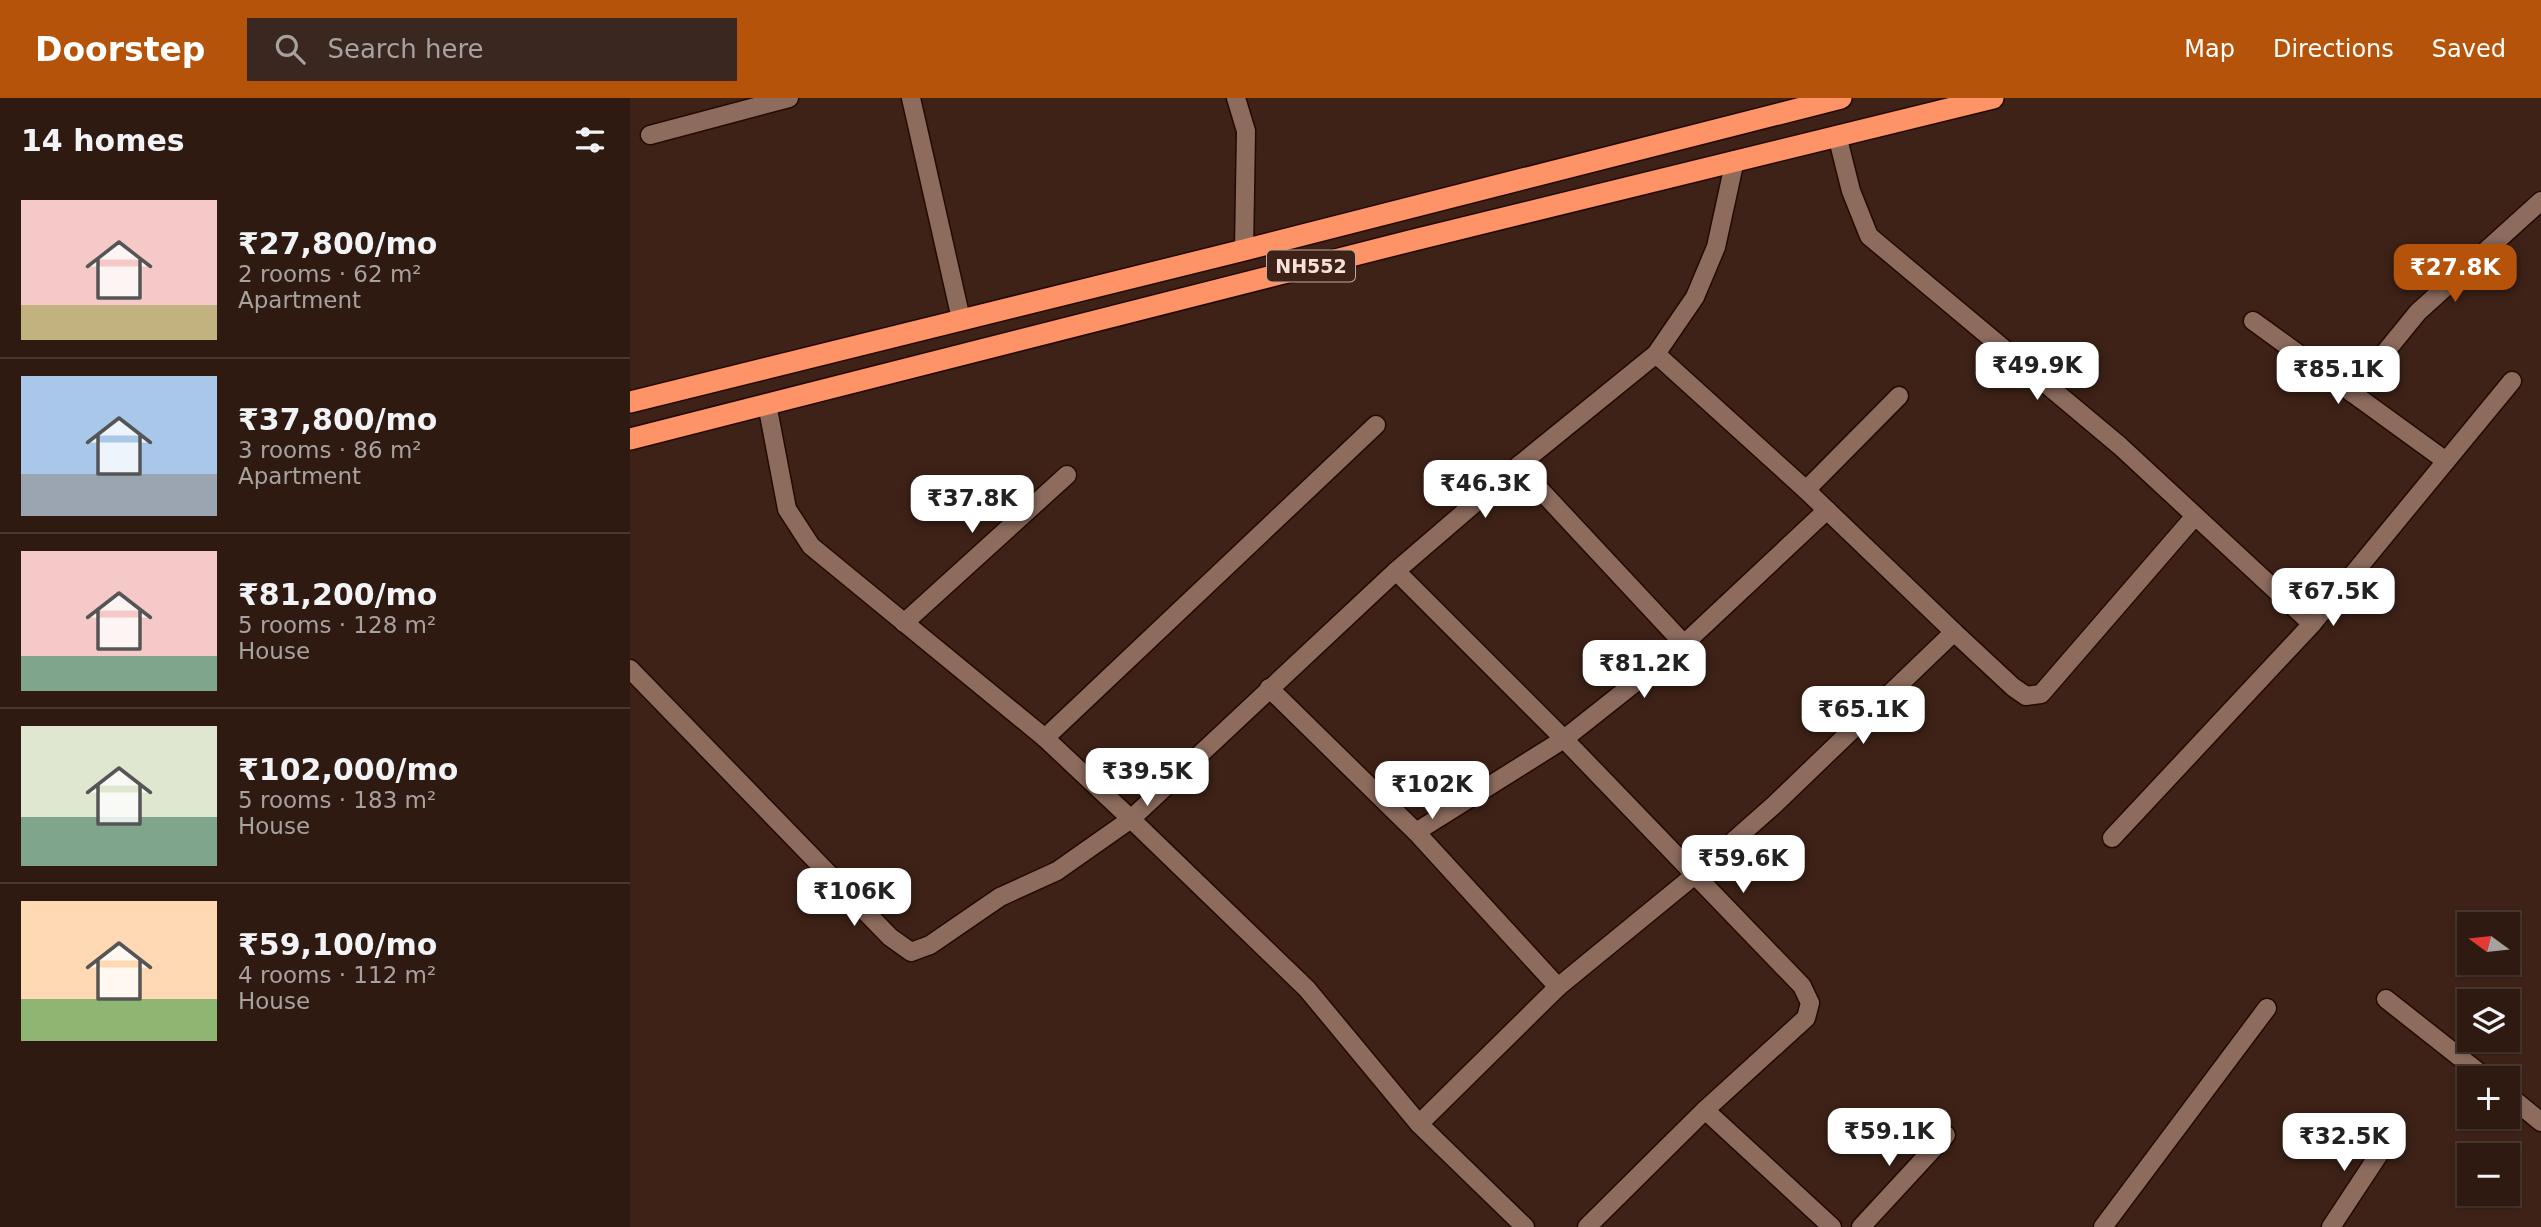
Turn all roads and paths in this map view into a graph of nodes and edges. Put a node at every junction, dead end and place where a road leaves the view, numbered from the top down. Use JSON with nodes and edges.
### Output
{"nodes":[{"id":1,"x":789,"y":98,"type":"edge"},
{"id":2,"x":911,"y":98,"type":"edge"},
{"id":3,"x":1236,"y":98,"type":"edge"},
{"id":4,"x":1841,"y":98,"type":"edge"},
{"id":5,"x":1993,"y":98,"type":"edge"},
{"id":6,"x":650,"y":135,"type":"dead end"},
{"id":7,"x":1837,"y":135,"type":"junction"},
{"id":8,"x":1735,"y":160,"type":"junction"},
{"id":9,"x":2541,"y":201,"type":"edge"},
{"id":10,"x":1244,"y":250,"type":"junction"},
{"id":11,"x":961,"y":319,"type":"junction"},
{"id":12,"x":2253,"y":321,"type":"dead end"},
{"id":13,"x":1656,"y":354,"type":"junction"},
{"id":14,"x":2512,"y":381,"type":"dead end"},
{"id":15,"x":2352,"y":393,"type":"junction"},
{"id":16,"x":1899,"y":396,"type":"dead end"},
{"id":17,"x":630,"y":402,"type":"edge"},
{"id":18,"x":766,"y":404,"type":"junction"},
{"id":19,"x":1376,"y":425,"type":"dead end"},
{"id":20,"x":630,"y":439,"type":"edge"},
{"id":21,"x":2446,"y":461,"type":"junction"},
{"id":22,"x":1518,"y":466,"type":"junction"},
{"id":23,"x":1067,"y":475,"type":"dead end"},
{"id":24,"x":1806,"y":489,"type":"junction"},
{"id":25,"x":1827,"y":510,"type":"junction"},
{"id":26,"x":2195,"y":516,"type":"junction"},
{"id":27,"x":1396,"y":571,"type":"junction"},
{"id":28,"x":904,"y":623,"type":"junction"},
{"id":29,"x":2312,"y":624,"type":"junction"},
{"id":30,"x":1954,"y":632,"type":"junction"},
{"id":31,"x":1685,"y":644,"type":"junction"},
{"id":32,"x":630,"y":668,"type":"edge"},
{"id":33,"x":1269,"y":688,"type":"junction"},
{"id":34,"x":1045,"y":738,"type":"junction"},
{"id":35,"x":1564,"y":739,"type":"junction"},
{"id":36,"x":1131,"y":819,"type":"junction"},
{"id":37,"x":1416,"y":832,"type":"junction"},
{"id":38,"x":2112,"y":838,"type":"dead end"},
{"id":39,"x":1696,"y":874,"type":"junction"},
{"id":40,"x":1558,"y":987,"type":"junction"},
{"id":41,"x":2386,"y":999,"type":"dead end"},
{"id":42,"x":2267,"y":1007,"type":"dead end"},
{"id":43,"x":2471,"y":1066,"type":"edge"},
{"id":44,"x":2520,"y":1105,"type":"edge"},
{"id":45,"x":1705,"y":1110,"type":"junction"},
{"id":46,"x":2541,"y":1122,"type":"edge"},
{"id":47,"x":1419,"y":1124,"type":"junction"},
{"id":48,"x":1945,"y":1135,"type":"dead end"},
{"id":49,"x":2389,"y":1139,"type":"dead end"},
{"id":50,"x":1525,"y":1227,"type":"edge"},
{"id":51,"x":1587,"y":1227,"type":"edge"},
{"id":52,"x":1832,"y":1227,"type":"edge"},
{"id":53,"x":1861,"y":1227,"type":"edge"},
{"id":54,"x":2102,"y":1227,"type":"edge"},
{"id":55,"x":2331,"y":1227,"type":"edge"}],
"edges":[{"from":1,"to":6,"type":"street"},
{"from":2,"to":11,"type":"street"},
{"from":3,"to":10,"type":"street"},
{"from":4,"to":10,"type":"highway","number":"NH552"},
{"from":5,"to":7,"type":"highway","number":"NH552"},
{"from":7,"to":8,"type":"highway","number":"NH552"},
{"from":7,"to":26,"type":"street"},
{"from":8,"to":13,"type":"street"},
{"from":8,"to":18,"type":"highway","number":"NH552"},
{"from":9,"to":15,"type":"street"},
{"from":10,"to":11,"type":"highway","number":"NH552"},
{"from":11,"to":17,"type":"highway","number":"NH552"},
{"from":12,"to":15,"type":"street"},
{"from":13,"to":22,"type":"street"},
{"from":13,"to":24,"type":"street"},
{"from":14,"to":21,"type":"street"},
{"from":15,"to":21,"type":"street"},
{"from":16,"to":24,"type":"street"},
{"from":18,"to":20,"type":"highway","number":"NH552"},
{"from":18,"to":28,"type":"street"},
{"from":19,"to":34,"type":"street"},
{"from":21,"to":29,"type":"street"},
{"from":22,"to":27,"type":"street"},
{"from":22,"to":31,"type":"street"},
{"from":23,"to":28,"type":"street"},
{"from":24,"to":25,"type":"street"},
{"from":25,"to":30,"type":"street"},
{"from":25,"to":31,"type":"street"},
{"from":26,"to":29,"type":"street"},
{"from":26,"to":30,"type":"street"},
{"from":27,"to":33,"type":"street"},
{"from":27,"to":35,"type":"street"},
{"from":28,"to":34,"type":"street"},
{"from":29,"to":38,"type":"street"},
{"from":30,"to":39,"type":"street"},
{"from":31,"to":35,"type":"street"},
{"from":32,"to":36,"type":"street"},
{"from":33,"to":36,"type":"street"},
{"from":33,"to":37,"type":"street"},
{"from":34,"to":36,"type":"street"},
{"from":35,"to":37,"type":"street"},
{"from":35,"to":39,"type":"street"},
{"from":36,"to":47,"type":"street"},
{"from":37,"to":40,"type":"street"},
{"from":39,"to":40,"type":"street"},
{"from":39,"to":45,"type":"street"},
{"from":40,"to":47,"type":"street"},
{"from":41,"to":43,"type":"street"},
{"from":42,"to":54,"type":"street"},
{"from":44,"to":46,"type":"street"},
{"from":45,"to":51,"type":"street"},
{"from":45,"to":52,"type":"street"},
{"from":47,"to":50,"type":"street"},
{"from":48,"to":53,"type":"street"},
{"from":49,"to":55,"type":"street"}]}
